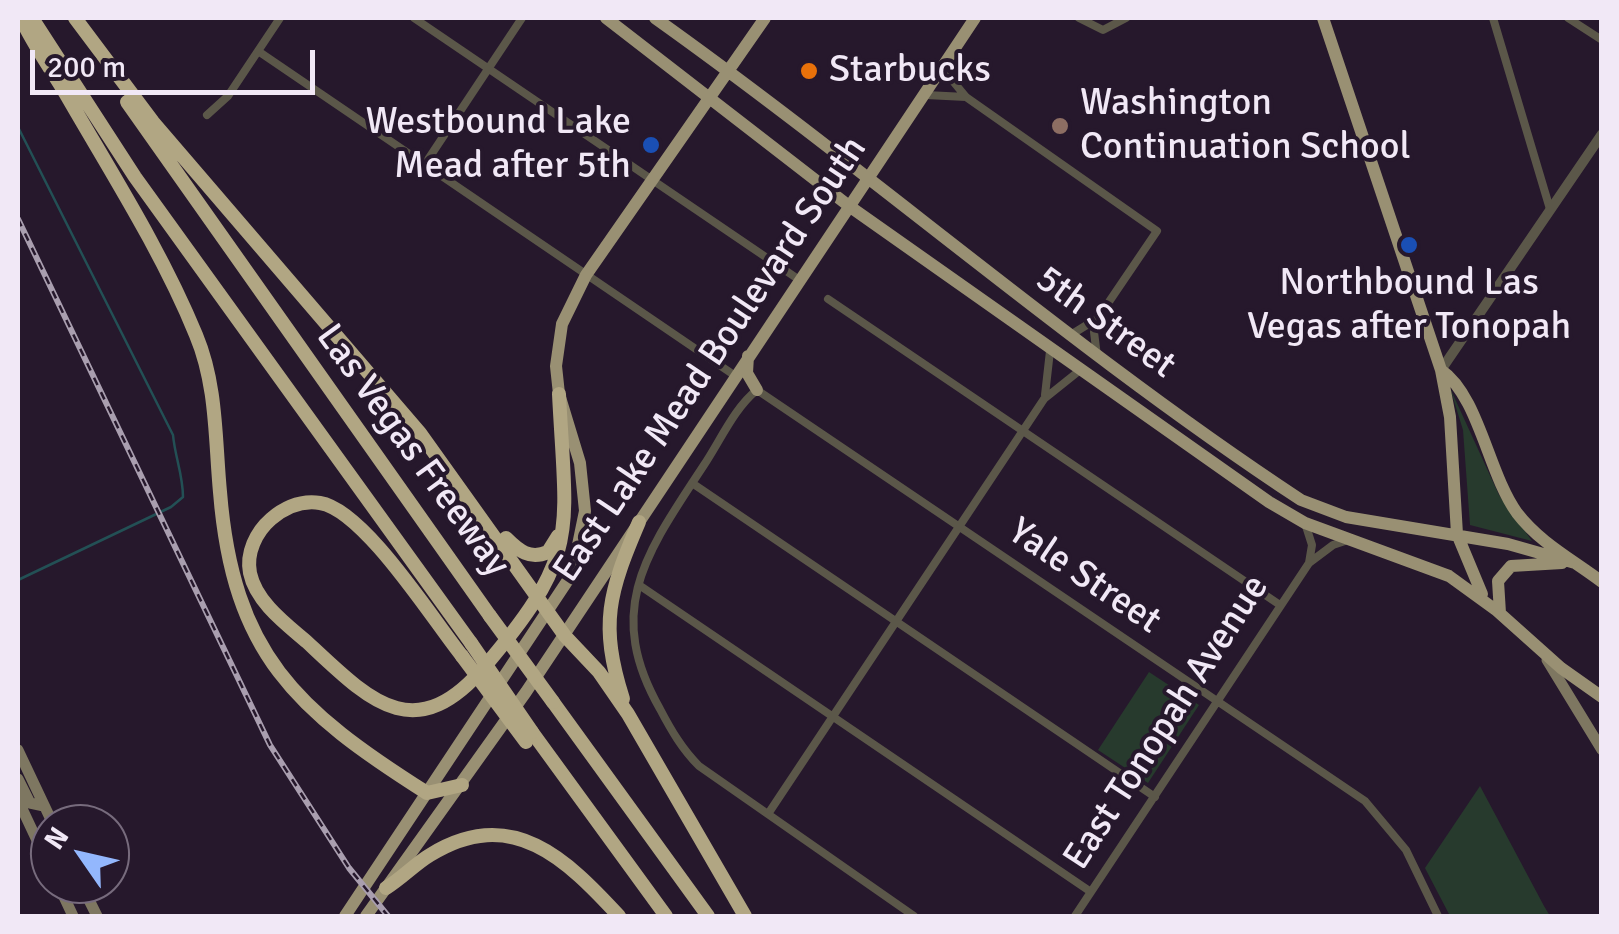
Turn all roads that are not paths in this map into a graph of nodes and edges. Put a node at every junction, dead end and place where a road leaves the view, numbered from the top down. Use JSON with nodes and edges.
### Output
{"nodes":[{"id":1,"x":21,"y":18,"type":"edge"},
{"id":2,"x":32,"y":18,"type":"edge"},
{"id":3,"x":74,"y":18,"type":"edge"},
{"id":4,"x":280,"y":18,"type":"edge"},
{"id":5,"x":414,"y":18,"type":"edge"},
{"id":6,"x":522,"y":18,"type":"edge"},
{"id":7,"x":606,"y":18,"type":"edge"},
{"id":8,"x":655,"y":18,"type":"edge"},
{"id":9,"x":765,"y":18,"type":"edge"},
{"id":10,"x":975,"y":18,"type":"edge"},
{"id":11,"x":1079,"y":18,"type":"edge"},
{"id":12,"x":1126,"y":18,"type":"edge"},
{"id":13,"x":1323,"y":18,"type":"edge"},
{"id":14,"x":1493,"y":18,"type":"edge"},
{"id":15,"x":1568,"y":18,"type":"edge"},
{"id":16,"x":1602,"y":40,"type":"edge"},
{"id":17,"x":258,"y":51,"type":"junction"},
{"id":18,"x":946,"y":61,"type":"junction"},
{"id":19,"x":488,"y":68,"type":"junction"},
{"id":20,"x":728,"y":70,"type":"junction"},
{"id":21,"x":923,"y":95,"type":"junction"},
{"id":22,"x":707,"y":97,"type":"junction"},
{"id":23,"x":966,"y":97,"type":"junction"},
{"id":24,"x":207,"y":115,"type":"dead end"},
{"id":25,"x":1602,"y":134,"type":"edge"},
{"id":26,"x":1597,"y":151,"type":"edge"},
{"id":27,"x":424,"y":164,"type":"junction"},
{"id":28,"x":868,"y":178,"type":"junction"},
{"id":29,"x":651,"y":179,"type":"junction"},
{"id":30,"x":848,"y":206,"type":"junction"},
{"id":31,"x":1550,"y":209,"type":"junction"},
{"id":32,"x":586,"y":274,"type":"junction"},
{"id":33,"x":798,"y":279,"type":"junction"},
{"id":34,"x":828,"y":300,"type":"dead end"},
{"id":35,"x":1098,"y":318,"type":"junction"},
{"id":36,"x":1069,"y":336,"type":"junction"},
{"id":37,"x":1050,"y":350,"type":"junction"},
{"id":38,"x":748,"y":354,"type":"junction"},
{"id":39,"x":1097,"y":356,"type":"junction"},
{"id":40,"x":1442,"y":370,"type":"junction"},
{"id":41,"x":1079,"y":371,"type":"junction"},
{"id":42,"x":734,"y":376,"type":"junction"},
{"id":43,"x":757,"y":390,"type":"junction"},
{"id":44,"x":559,"y":394,"type":"junction"},
{"id":45,"x":1044,"y":399,"type":"junction"},
{"id":46,"x":1201,"y":429,"type":"junction"},
{"id":47,"x":1022,"y":432,"type":"junction"},
{"id":48,"x":1178,"y":439,"type":"junction"},
{"id":49,"x":692,"y":482,"type":"junction"},
{"id":50,"x":566,"y":496,"type":"junction"},
{"id":51,"x":638,"y":522,"type":"junction"},
{"id":52,"x":1305,"y":523,"type":"junction"},
{"id":53,"x":961,"y":526,"type":"junction"},
{"id":54,"x":492,"y":529,"type":"junction"},
{"id":55,"x":1457,"y":534,"type":"junction"},
{"id":56,"x":1350,"y":540,"type":"junction"},
{"id":57,"x":1309,"y":562,"type":"junction"},
{"id":58,"x":1575,"y":562,"type":"junction"},
{"id":59,"x":1602,"y":582,"type":"edge"},
{"id":60,"x":639,"y":584,"type":"junction"},
{"id":61,"x":539,"y":598,"type":"junction"},
{"id":62,"x":1280,"y":605,"type":"junction"},
{"id":63,"x":548,"y":612,"type":"junction"},
{"id":64,"x":1500,"y":613,"type":"junction"},
{"id":65,"x":897,"y":622,"type":"junction"},
{"id":66,"x":564,"y":636,"type":"junction"},
{"id":67,"x":467,"y":650,"type":"junction"},
{"id":68,"x":1541,"y":651,"type":"junction"},
{"id":69,"x":1581,"y":684,"type":"junction"},
{"id":70,"x":1602,"y":687,"type":"edge"},
{"id":71,"x":1602,"y":697,"type":"edge"},
{"id":72,"x":1217,"y":700,"type":"junction"},
{"id":73,"x":628,"y":714,"type":"junction"},
{"id":74,"x":834,"y":717,"type":"junction"},
{"id":75,"x":18,"y":750,"type":"edge"},
{"id":76,"x":1602,"y":750,"type":"edge"},
{"id":77,"x":18,"y":780,"type":"edge"},
{"id":78,"x":462,"y":784,"type":"junction"},
{"id":79,"x":428,"y":793,"type":"junction"},
{"id":80,"x":1155,"y":797,"type":"junction"},
{"id":81,"x":18,"y":800,"type":"edge"},
{"id":82,"x":35,"y":804,"type":"edge"},
{"id":83,"x":43,"y":804,"type":"edge"},
{"id":84,"x":768,"y":814,"type":"junction"},
{"id":85,"x":30,"y":826,"type":"edge"},
{"id":86,"x":386,"y":888,"type":"junction"},
{"id":87,"x":1091,"y":892,"type":"junction"},
{"id":88,"x":345,"y":916,"type":"edge"},
{"id":89,"x":366,"y":916,"type":"edge"},
{"id":90,"x":619,"y":916,"type":"edge"},
{"id":91,"x":666,"y":916,"type":"edge"},
{"id":92,"x":708,"y":916,"type":"edge"},
{"id":93,"x":745,"y":916,"type":"edge"},
{"id":94,"x":914,"y":916,"type":"edge"},
{"id":95,"x":1075,"y":916,"type":"edge"},
{"id":96,"x":1438,"y":916,"type":"edge"}],
"edges":[{"from":1,"to":79,"type":"highway"},
{"from":2,"to":67,"type":"highway","name":"Las Vegas Freeway"},
{"from":3,"to":54,"type":"highway"},
{"from":3,"to":92,"type":"highway","name":"Las Vegas Freeway","bridge":true},
{"from":4,"to":17,"type":"street"},
{"from":5,"to":19,"type":"street"},
{"from":6,"to":19,"type":"street"},
{"from":7,"to":22,"type":"main road","name":"5th Street"},
{"from":8,"to":20,"type":"main road","name":"5th Street"},
{"from":9,"to":20,"type":"main road"},
{"from":10,"to":18,"type":"main road","name":"East Lake Mead Boulevard South"},
{"from":11,"to":12,"type":"street"},
{"from":13,"to":40,"type":"main road"},
{"from":14,"to":31,"type":"street"},
{"from":15,"to":16,"type":"street"},
{"from":17,"to":24,"type":"street"},
{"from":17,"to":27,"type":"street"},
{"from":18,"to":21,"type":"main road","name":"East Lake Mead Boulevard South"},
{"from":18,"to":23,"type":"street"},
{"from":19,"to":27,"type":"street"},
{"from":19,"to":29,"type":"street"},
{"from":20,"to":22,"type":"main road"},
{"from":20,"to":28,"type":"main road","name":"5th Street"},
{"from":21,"to":23,"type":"street"},
{"from":21,"to":28,"type":"main road","name":"East Lake Mead Boulevard South"},
{"from":22,"to":29,"type":"main road"},
{"from":22,"to":30,"type":"main road","name":"5th Street"},
{"from":23,"to":35,"type":"street"},
{"from":25,"to":26,"type":"street"},
{"from":26,"to":31,"type":"street"},
{"from":27,"to":32,"type":"street"},
{"from":28,"to":30,"type":"main road","name":"East Lake Mead Boulevard South"},
{"from":28,"to":36,"type":"main road","name":"5th Street"},
{"from":29,"to":32,"type":"main road"},
{"from":29,"to":33,"type":"street"},
{"from":30,"to":33,"type":"main road","name":"East Lake Mead Boulevard South"},
{"from":30,"to":37,"type":"main road","name":"5th Street"},
{"from":31,"to":40,"type":"street"},
{"from":32,"to":42,"type":"street"},
{"from":32,"to":44,"type":"main road"},
{"from":33,"to":38,"type":"main road","name":"East Lake Mead Boulevard South"},
{"from":34,"to":47,"type":"street"},
{"from":35,"to":36,"type":"street"},
{"from":35,"to":39,"type":"street"},
{"from":36,"to":39,"type":"main road","name":"5th Street"},
{"from":37,"to":41,"type":"main road","name":"5th Street"},
{"from":37,"to":45,"type":"street"},
{"from":38,"to":42,"type":"main road","name":"East Lake Mead Boulevard South"},
{"from":38,"to":43,"type":"main road"},
{"from":39,"to":46,"type":"main road","name":"5th Street"},
{"from":40,"to":55,"type":"main road"},
{"from":40,"to":58,"type":"main road"},
{"from":41,"to":45,"type":"street"},
{"from":41,"to":48,"type":"main road","name":"5th Street"},
{"from":42,"to":51,"type":"main road","name":"East Lake Mead Boulevard South"},
{"from":43,"to":49,"type":"street"},
{"from":43,"to":53,"type":"street","name":"Yale Street"},
{"from":44,"to":50,"type":"highway"},
{"from":44,"to":63,"type":"main road"},
{"from":45,"to":47,"type":"street"},
{"from":46,"to":48,"type":"main road"},
{"from":46,"to":55,"type":"main road","name":"5th Street"},
{"from":47,"to":53,"type":"street"},
{"from":47,"to":62,"type":"street"},
{"from":48,"to":52,"type":"main road","name":"5th Street"},
{"from":49,"to":60,"type":"street"},
{"from":49,"to":65,"type":"street"},
{"from":50,"to":54,"type":"highway"},
{"from":50,"to":61,"type":"highway"},
{"from":51,"to":66,"type":"main road","name":"East Lake Mead Boulevard South"},
{"from":51,"to":73,"type":"highway"},
{"from":52,"to":56,"type":"main road","name":"5th Street"},
{"from":52,"to":57,"type":"street","name":"East Tonopah Avenue"},
{"from":53,"to":65,"type":"street"},
{"from":53,"to":72,"type":"street","name":"Yale Street"},
{"from":54,"to":61,"type":"highway"},
{"from":55,"to":58,"type":"main road","name":"5th Street"},
{"from":55,"to":64,"type":"main road"},
{"from":56,"to":57,"type":"street","name":"East Tonopah Avenue"},
{"from":56,"to":64,"type":"main road","name":"5th Street"},
{"from":57,"to":62,"type":"street","name":"East Tonopah Avenue"},
{"from":58,"to":59,"type":"main road"},
{"from":58,"to":64,"type":"main road"},
{"from":60,"to":74,"type":"street"},
{"from":60,"to":84,"type":"street"},
{"from":61,"to":63,"type":"highway"},
{"from":61,"to":67,"type":"highway"},
{"from":62,"to":72,"type":"street","name":"East Tonopah Avenue"},
{"from":63,"to":66,"type":"highway"},
{"from":63,"to":79,"type":"main road"},
{"from":64,"to":68,"type":"main road"},
{"from":65,"to":74,"type":"street"},
{"from":65,"to":80,"type":"street"},
{"from":66,"to":73,"type":"highway"},
{"from":66,"to":78,"type":"main road","name":"East Lake Mead Boulevard South"},
{"from":67,"to":91,"type":"highway","name":"Las Vegas Freeway","bridge":true},
{"from":68,"to":69,"type":"main road"},
{"from":68,"to":76,"type":"main road"},
{"from":69,"to":70,"type":"main road"},
{"from":69,"to":71,"type":"main road"},
{"from":72,"to":80,"type":"street","name":"East Tonopah Avenue"},
{"from":72,"to":96,"type":"street","name":"Yale Street"},
{"from":73,"to":93,"type":"highway"},
{"from":74,"to":84,"type":"street"},
{"from":74,"to":87,"type":"street"},
{"from":75,"to":83,"type":"main road"},
{"from":77,"to":82,"type":"main road"},
{"from":78,"to":79,"type":"highway"},
{"from":78,"to":86,"type":"main road","name":"East Lake Mead Boulevard South"},
{"from":79,"to":88,"type":"main road"},
{"from":80,"to":87,"type":"street","name":"East Tonopah Avenue"},
{"from":81,"to":85,"type":"main road"},
{"from":84,"to":94,"type":"street"},
{"from":86,"to":89,"type":"main road","name":"East Lake Mead Boulevard South"},
{"from":86,"to":90,"type":"highway"},
{"from":87,"to":95,"type":"street","name":"East Tonopah Avenue"}]}
